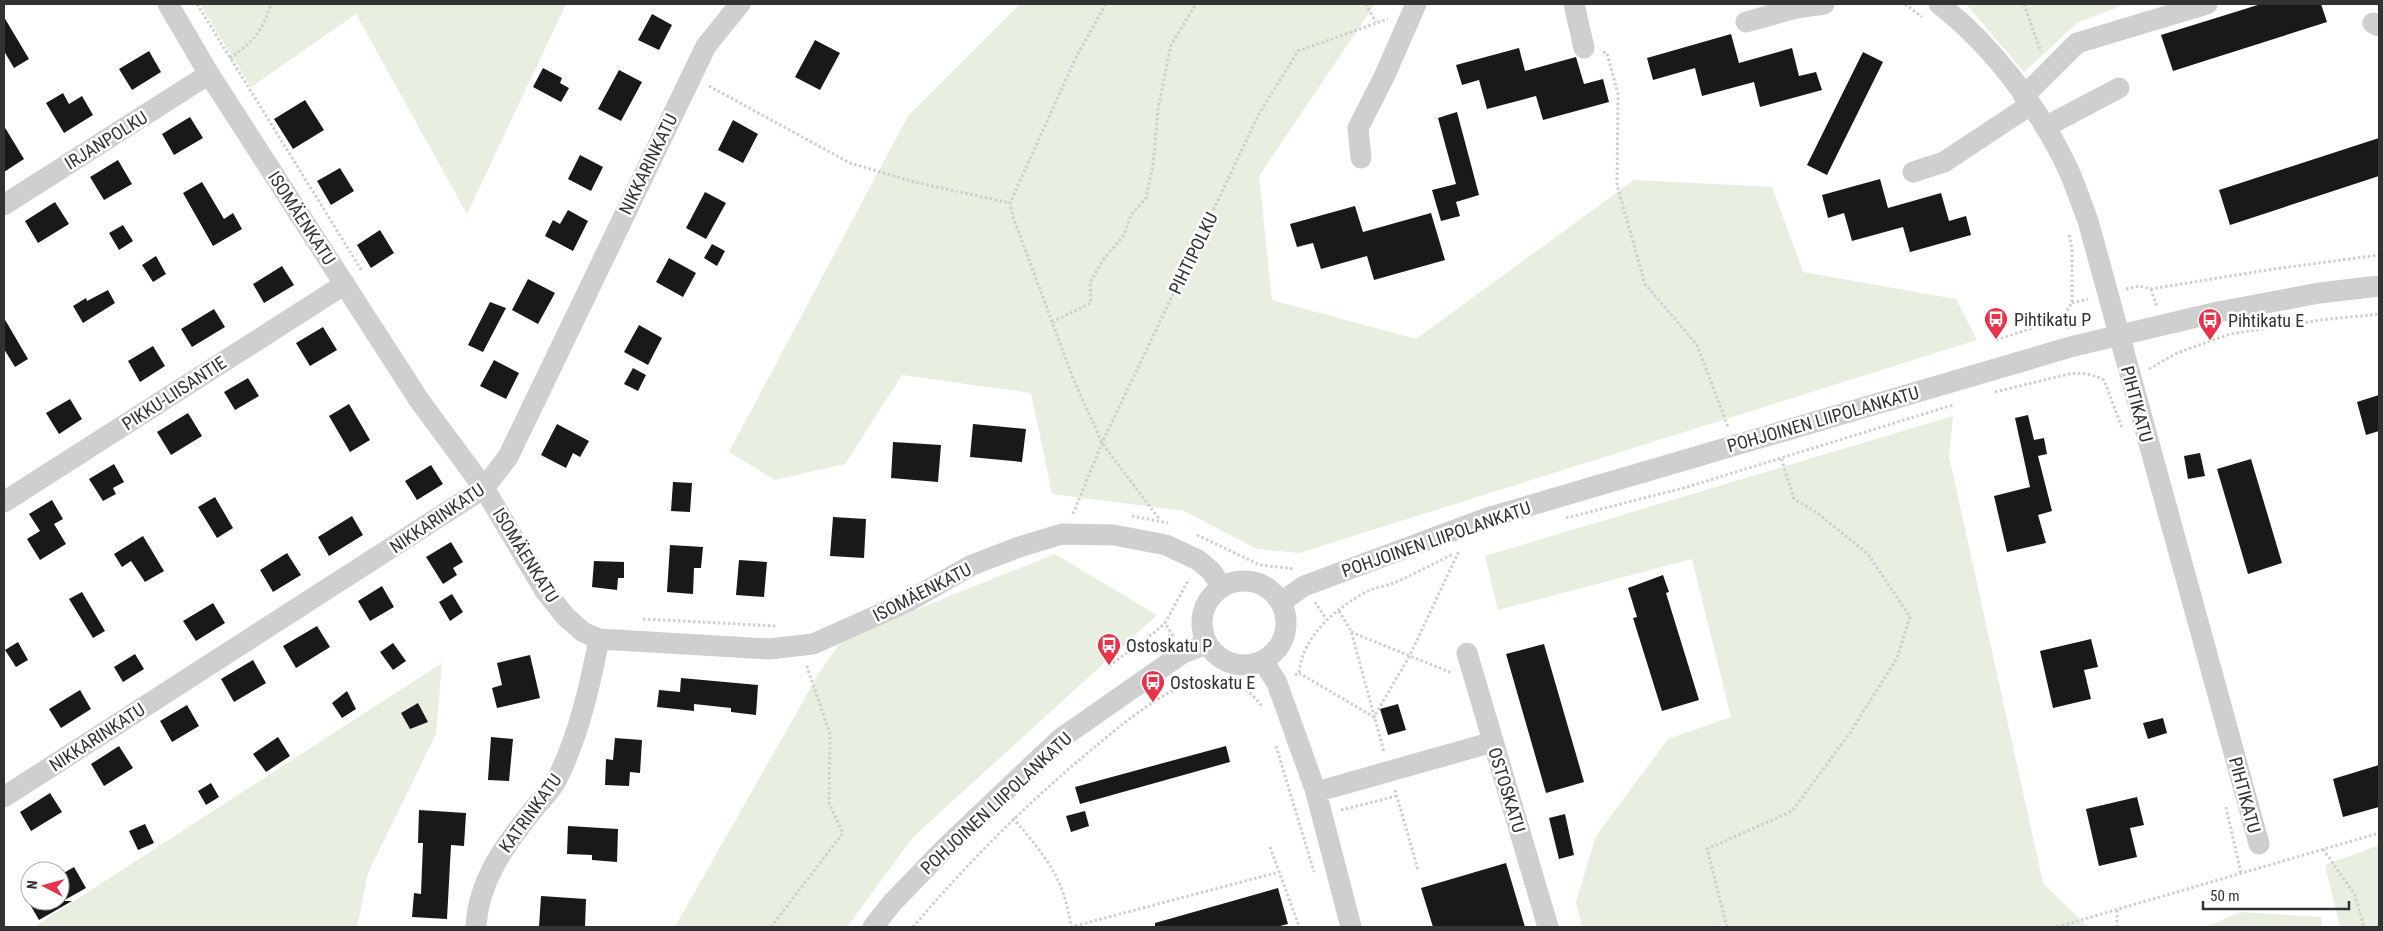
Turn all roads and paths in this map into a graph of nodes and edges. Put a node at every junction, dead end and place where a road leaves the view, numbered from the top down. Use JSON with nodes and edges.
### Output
{"nodes":[{"id":1,"x":168,"y":4,"type":"edge"},
{"id":2,"x":197,"y":4,"type":"edge"},
{"id":3,"x":271,"y":4,"type":"edge"},
{"id":4,"x":740,"y":4,"type":"edge"},
{"id":5,"x":1106,"y":4,"type":"edge"},
{"id":6,"x":1196,"y":4,"type":"edge"},
{"id":7,"x":1365,"y":4,"type":"edge"},
{"id":8,"x":1574,"y":4,"type":"edge"},
{"id":9,"x":1824,"y":4,"type":"edge"},
{"id":10,"x":1905,"y":4,"type":"edge"},
{"id":11,"x":2024,"y":4,"type":"edge"},
{"id":12,"x":2207,"y":4,"type":"edge"},
{"id":13,"x":1413,"y":9,"type":"edge"},
{"id":14,"x":1932,"y":12,"type":"edge"},
{"id":15,"x":1746,"y":22,"type":"dead end"},
{"id":16,"x":1584,"y":48,"type":"joint"},
{"id":17,"x":230,"y":58,"type":"junction"},
{"id":18,"x":2049,"y":71,"type":"junction"},
{"id":19,"x":209,"y":74,"type":"junction"},
{"id":20,"x":691,"y":76,"type":"junction"},
{"id":21,"x":2119,"y":88,"type":"dead end"},
{"id":22,"x":2026,"y":100,"type":"junction"},
{"id":23,"x":2045,"y":128,"type":"junction"},
{"id":24,"x":1361,"y":158,"type":"dead end"},
{"id":25,"x":1913,"y":172,"type":"dead end"},
{"id":26,"x":1010,"y":203,"type":"junction"},
{"id":27,"x":4,"y":205,"type":"edge"},
{"id":28,"x":2067,"y":228,"type":"dead end"},
{"id":29,"x":2379,"y":255,"type":"edge"},
{"id":30,"x":367,"y":278,"type":"dead end"},
{"id":31,"x":345,"y":284,"type":"junction"},
{"id":32,"x":2379,"y":286,"type":"edge"},
{"id":33,"x":2109,"y":293,"type":"junction"},
{"id":34,"x":2072,"y":303,"type":"junction"},
{"id":35,"x":2379,"y":314,"type":"edge"},
{"id":36,"x":2064,"y":315,"type":"junction"},
{"id":37,"x":1052,"y":322,"type":"junction"},
{"id":38,"x":2118,"y":334,"type":"junction"},
{"id":39,"x":1996,"y":340,"type":"dead end"},
{"id":40,"x":2074,"y":346,"type":"junction"},
{"id":41,"x":2082,"y":372,"type":"junction"},
{"id":42,"x":2129,"y":376,"type":"junction"},
{"id":43,"x":2104,"y":380,"type":"junction"},
{"id":44,"x":1987,"y":394,"type":"dead end"},
{"id":45,"x":1959,"y":403,"type":"dead end"},
{"id":46,"x":2124,"y":432,"type":"dead end"},
{"id":47,"x":1102,"y":442,"type":"junction"},
{"id":48,"x":1735,"y":445,"type":"junction"},
{"id":49,"x":1781,"y":458,"type":"junction"},
{"id":50,"x":1743,"y":470,"type":"junction"},
{"id":51,"x":484,"y":488,"type":"junction"},
{"id":52,"x":4,"y":502,"type":"edge"},
{"id":53,"x":1081,"y":515,"type":"dead end"},
{"id":54,"x":1130,"y":515,"type":"dead end"},
{"id":55,"x":1073,"y":516,"type":"junction"},
{"id":56,"x":1558,"y":520,"type":"dead end"},
{"id":57,"x":1161,"y":521,"type":"junction"},
{"id":58,"x":1170,"y":524,"type":"dead end"},
{"id":59,"x":1064,"y":526,"type":"junction"},
{"id":60,"x":1188,"y":532,"type":"dead end"},
{"id":61,"x":1216,"y":542,"type":"junction"},
{"id":62,"x":1468,"y":548,"type":"dead end"},
{"id":63,"x":1459,"y":551,"type":"junction"},
{"id":64,"x":1198,"y":560,"type":"junction"},
{"id":65,"x":1304,"y":586,"type":"junction"},
{"id":66,"x":1222,"y":587,"type":"junction"},
{"id":67,"x":1281,"y":602,"type":"junction"},
{"id":68,"x":1338,"y":611,"type":"junction"},
{"id":69,"x":642,"y":619,"type":"dead end"},
{"id":70,"x":1327,"y":620,"type":"junction"},
{"id":71,"x":1164,"y":623,"type":"junction"},
{"id":72,"x":1350,"y":631,"type":"junction"},
{"id":73,"x":599,"y":639,"type":"junction"},
{"id":74,"x":1207,"y":644,"type":"junction"},
{"id":75,"x":797,"y":646,"type":"junction"},
{"id":76,"x":1183,"y":653,"type":"junction"},
{"id":77,"x":1467,"y":653,"type":"dead end"},
{"id":78,"x":1410,"y":655,"type":"junction"},
{"id":79,"x":1263,"y":661,"type":"junction"},
{"id":80,"x":1109,"y":666,"type":"dead end"},
{"id":81,"x":1299,"y":673,"type":"junction"},
{"id":82,"x":1197,"y":680,"type":"junction"},
{"id":83,"x":1277,"y":683,"type":"junction"},
{"id":84,"x":1476,"y":684,"type":"junction"},
{"id":85,"x":1255,"y":697,"type":"junction"},
{"id":86,"x":1264,"y":711,"type":"dead end"},
{"id":87,"x":1374,"y":717,"type":"junction"},
{"id":88,"x":1493,"y":742,"type":"junction"},
{"id":89,"x":1275,"y":744,"type":"dead end"},
{"id":90,"x":1389,"y":771,"type":"junction"},
{"id":91,"x":1316,"y":792,"type":"junction"},
{"id":92,"x":1397,"y":796,"type":"junction"},
{"id":93,"x":4,"y":797,"type":"edge"},
{"id":94,"x":2225,"y":802,"type":"dead end"},
{"id":95,"x":1322,"y":814,"type":"junction"},
{"id":96,"x":1013,"y":818,"type":"junction"},
{"id":97,"x":1299,"y":820,"type":"junction"},
{"id":98,"x":2379,"y":833,"type":"edge"},
{"id":99,"x":2259,"y":844,"type":"dead end"},
{"id":100,"x":1270,"y":847,"type":"dead end"},
{"id":101,"x":2323,"y":850,"type":"junction"},
{"id":102,"x":1418,"y":870,"type":"dead end"},
{"id":103,"x":1279,"y":872,"type":"junction"},
{"id":104,"x":2241,"y":873,"type":"junction"},
{"id":105,"x":1314,"y":874,"type":"dead end"},
{"id":106,"x":2117,"y":910,"type":"junction"},
{"id":107,"x":1298,"y":926,"type":"edge"},
{"id":108,"x":476,"y":927,"type":"edge"},
{"id":109,"x":771,"y":927,"type":"edge"},
{"id":110,"x":873,"y":927,"type":"edge"},
{"id":111,"x":913,"y":927,"type":"edge"},
{"id":112,"x":1351,"y":927,"type":"edge"},
{"id":113,"x":1548,"y":927,"type":"edge"},
{"id":114,"x":1727,"y":927,"type":"edge"},
{"id":115,"x":2057,"y":927,"type":"edge"},
{"id":116,"x":2117,"y":927,"type":"edge"},
{"id":117,"x":2364,"y":927,"type":"edge"}],
"edges":[{"from":1,"to":19,"type":"street","name":"ISOMÄENKATU"},
{"from":2,"to":17,"type":"path"},
{"from":3,"to":17,"type":"path"},
{"from":4,"to":20,"type":"street","name":"NIKKARINKATU"},
{"from":5,"to":26,"type":"path"},
{"from":6,"to":37,"type":"path"},
{"from":7,"to":47,"type":"path","name":"PIHTIPOLKU"},
{"from":8,"to":16,"type":"street"},
{"from":9,"to":15,"type":"street"},
{"from":10,"to":14,"type":"path"},
{"from":11,"to":18,"type":"path"},
{"from":12,"to":18,"type":"street"},
{"from":13,"to":24,"type":"street"},
{"from":14,"to":22,"type":"street","name":"PIHTIKATU"},
{"from":16,"to":48,"type":"path"},
{"from":17,"to":30,"type":"path"},
{"from":18,"to":22,"type":"street"},
{"from":19,"to":27,"type":"street","name":"IRJANPOLKU"},
{"from":19,"to":31,"type":"street","name":"ISOMÄENKATU"},
{"from":20,"to":26,"type":"path"},
{"from":20,"to":51,"type":"street","name":"NIKKARINKATU"},
{"from":21,"to":23,"type":"street"},
{"from":22,"to":23,"type":"street","name":"PIHTIKATU"},
{"from":22,"to":25,"type":"street"},
{"from":23,"to":33,"type":"street","name":"PIHTIKATU"},
{"from":26,"to":37,"type":"path"},
{"from":28,"to":34,"type":"path"},
{"from":29,"to":33,"type":"path"},
{"from":31,"to":51,"type":"street","name":"ISOMÄENKATU"},
{"from":31,"to":52,"type":"street","name":"PIKKU-LIISANTIE"},
{"from":32,"to":38,"type":"street","name":"POHJOINEN LIIPOLANKATU"},
{"from":33,"to":34,"type":"path"},
{"from":33,"to":38,"type":"street","name":"PIHTIKATU"},
{"from":34,"to":36,"type":"path"},
{"from":35,"to":42,"type":"path"},
{"from":36,"to":39,"type":"path"},
{"from":36,"to":40,"type":"path"},
{"from":37,"to":47,"type":"path"},
{"from":38,"to":40,"type":"street","name":"POHJOINEN LIIPOLANKATU"},
{"from":38,"to":42,"type":"street","name":"PIHTIKATU"},
{"from":40,"to":41,"type":"path"},
{"from":40,"to":48,"type":"street","name":"POHJOINEN LIIPOLANKATU"},
{"from":41,"to":43,"type":"path"},
{"from":41,"to":44,"type":"path"},
{"from":42,"to":43,"type":"path"},
{"from":42,"to":99,"type":"street","name":"PIHTIKATU"},
{"from":43,"to":46,"type":"path"},
{"from":45,"to":49,"type":"path"},
{"from":47,"to":55,"type":"path","name":"PIHTIPOLKU"},
{"from":47,"to":57,"type":"path"},
{"from":48,"to":50,"type":"path"},
{"from":48,"to":65,"type":"street","name":"POHJOINEN LIIPOLANKATU"},
{"from":49,"to":50,"type":"path"},
{"from":49,"to":114,"type":"path"},
{"from":50,"to":56,"type":"path"},
{"from":51,"to":73,"type":"street","name":"ISOMÄENKATU"},
{"from":51,"to":93,"type":"street","name":"NIKKARINKATU"},
{"from":53,"to":55,"type":"path"},
{"from":54,"to":57,"type":"path"},
{"from":55,"to":59,"type":"path","name":"PIHTIPOLKU"},
{"from":55,"to":59,"type":"path"},
{"from":57,"to":58,"type":"path"},
{"from":59,"to":64,"type":"street","name":"ISOMÄENKATU"},
{"from":59,"to":75,"type":"street","name":"ISOMÄENKATU"},
{"from":60,"to":61,"type":"path"},
{"from":61,"to":64,"type":"path"},
{"from":61,"to":65,"type":"path"},
{"from":62,"to":63,"type":"path"},
{"from":63,"to":68,"type":"path"},
{"from":63,"to":78,"type":"path"},
{"from":64,"to":66,"type":"street","name":"ISOMÄENKATU"},
{"from":64,"to":71,"type":"path"},
{"from":65,"to":67,"type":"street","name":"POHJOINEN LIIPOLANKATU"},
{"from":65,"to":70,"type":"path"},
{"from":66,"to":67,"type":"street"},
{"from":66,"to":74,"type":"street"},
{"from":67,"to":79,"type":"street"},
{"from":68,"to":70,"type":"path"},
{"from":68,"to":72,"type":"path"},
{"from":69,"to":75,"type":"path"},
{"from":70,"to":81,"type":"path"},
{"from":71,"to":76,"type":"path"},
{"from":71,"to":80,"type":"path"},
{"from":72,"to":78,"type":"path"},
{"from":72,"to":87,"type":"path"},
{"from":73,"to":75,"type":"street","name":"ISOMÄENKATU"},
{"from":73,"to":108,"type":"street","name":"KATRINKATU"},
{"from":74,"to":76,"type":"street","name":"POHJOINEN LIIPOLANKATU"},
{"from":74,"to":79,"type":"street"},
{"from":75,"to":109,"type":"path"},
{"from":76,"to":82,"type":"path"},
{"from":76,"to":110,"type":"street","name":"POHJOINEN LIIPOLANKATU"},
{"from":77,"to":84,"type":"street","name":"OSTOSKATU"},
{"from":78,"to":84,"type":"path"},
{"from":78,"to":87,"type":"path"},
{"from":79,"to":83,"type":"street"},
{"from":81,"to":83,"type":"path"},
{"from":81,"to":87,"type":"path"},
{"from":82,"to":85,"type":"path"},
{"from":82,"to":96,"type":"path"},
{"from":83,"to":85,"type":"path"},
{"from":83,"to":91,"type":"street"},
{"from":84,"to":88,"type":"street","name":"OSTOSKATU"},
{"from":85,"to":86,"type":"path"},
{"from":87,"to":90,"type":"path"},
{"from":88,"to":90,"type":"street"},
{"from":88,"to":113,"type":"street","name":"OSTOSKATU"},
{"from":89,"to":97,"type":"path"},
{"from":90,"to":91,"type":"street"},
{"from":90,"to":92,"type":"path"},
{"from":91,"to":95,"type":"street"},
{"from":92,"to":95,"type":"path"},
{"from":92,"to":102,"type":"path"},
{"from":94,"to":104,"type":"path"},
{"from":95,"to":97,"type":"path"},
{"from":95,"to":112,"type":"street"},
{"from":96,"to":103,"type":"path"},
{"from":96,"to":111,"type":"path"},
{"from":97,"to":105,"type":"path"},
{"from":98,"to":101,"type":"path"},
{"from":100,"to":103,"type":"path"},
{"from":101,"to":104,"type":"path"},
{"from":101,"to":117,"type":"path"},
{"from":103,"to":107,"type":"path"},
{"from":104,"to":106,"type":"path"},
{"from":106,"to":115,"type":"path"},
{"from":106,"to":116,"type":"path"}]}
